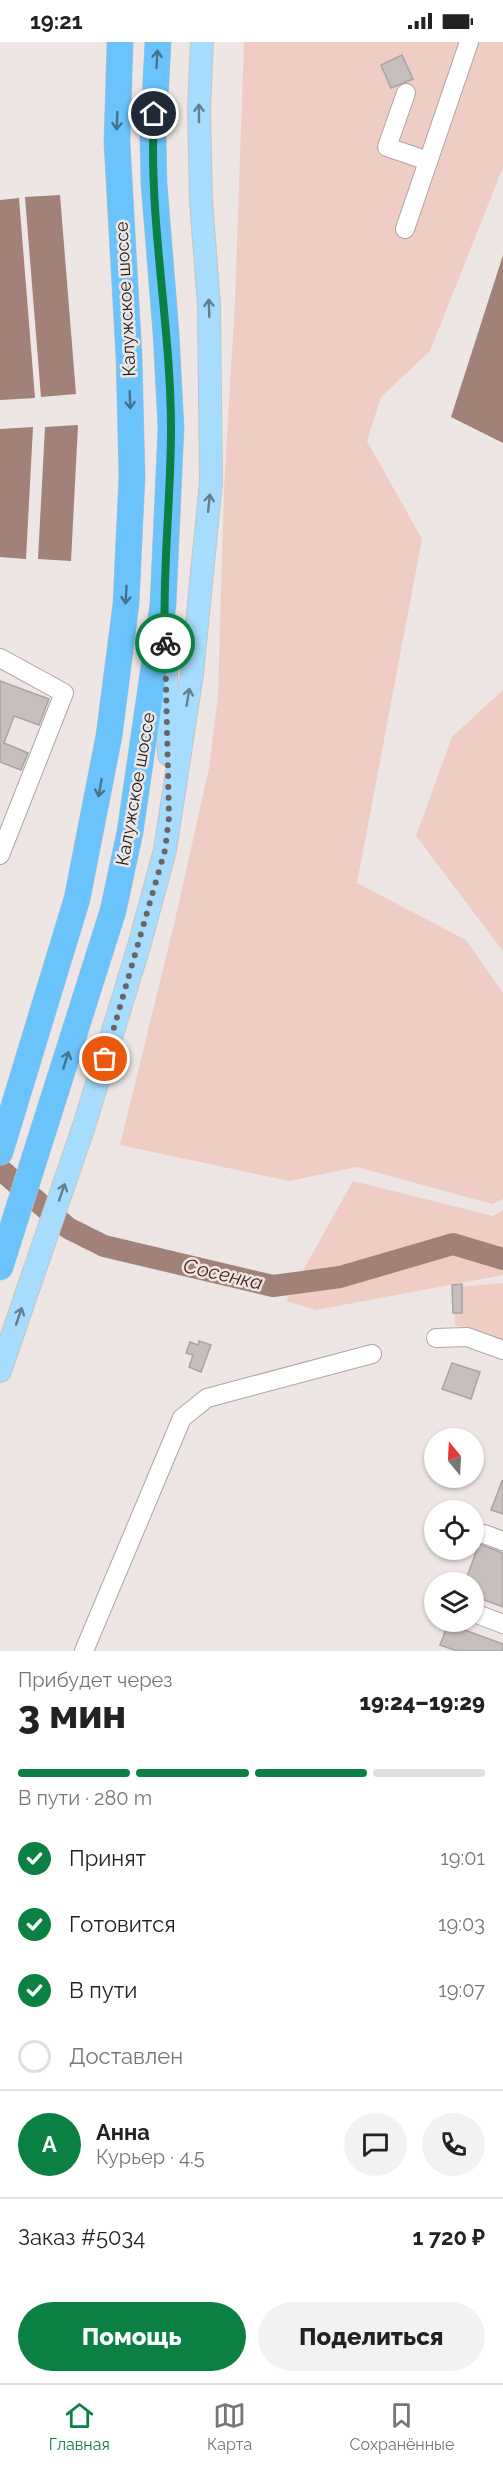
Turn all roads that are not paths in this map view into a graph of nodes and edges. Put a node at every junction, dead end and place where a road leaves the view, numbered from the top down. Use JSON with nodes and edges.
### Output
{"nodes":[{"id":1,"x":120,"y":42,"type":"edge"},
{"id":2,"x":158,"y":42,"type":"edge"},
{"id":3,"x":202,"y":42,"type":"edge"},
{"id":4,"x":469,"y":42,"type":"edge"},
{"id":5,"x":406,"y":93,"type":"dead end"},
{"id":6,"x":428,"y":161,"type":"junction"},
{"id":7,"x":405,"y":229,"type":"dead end"},
{"id":8,"x":164,"y":604,"type":"junction"},
{"id":9,"x":0,"y":658,"type":"edge"},
{"id":10,"x":169,"y":817,"type":"junction"},
{"id":11,"x":0,"y":855,"type":"edge"},
{"id":12,"x":0,"y":1152,"type":"edge"},
{"id":13,"x":0,"y":1267,"type":"edge"},
{"id":14,"x":436,"y":1338,"type":"dead end"},
{"id":15,"x":503,"y":1350,"type":"edge"},
{"id":16,"x":372,"y":1354,"type":"dead end"},
{"id":17,"x":0,"y":1371,"type":"edge"},
{"id":18,"x":484,"y":1534,"type":"dead end"},
{"id":19,"x":503,"y":1541,"type":"edge"},
{"id":20,"x":484,"y":1617,"type":"edge"},
{"id":21,"x":503,"y":1624,"type":"edge"},
{"id":22,"x":84,"y":1651,"type":"edge"}],
"edges":[{"from":1,"to":12,"type":"highway","name":"Калужское шоссе","one_way":true},
{"from":8,"to":2,"type":"highway","name":"Калужское шоссе","one_way":true},
{"from":10,"to":3,"type":"main road","one_way":true},
{"from":4,"to":6,"type":"street"},
{"from":5,"to":6,"type":"street"},
{"from":6,"to":7,"type":"street"},
{"from":8,"to":10,"type":"main road"},
{"from":13,"to":8,"type":"highway","name":"Калужское шоссе","one_way":true},
{"from":9,"to":11,"type":"street"},
{"from":17,"to":10,"type":"main road","one_way":true},
{"from":14,"to":15,"type":"street"},
{"from":16,"to":22,"type":"street"},
{"from":18,"to":19,"type":"street"},
{"from":20,"to":21,"type":"street"}]}
